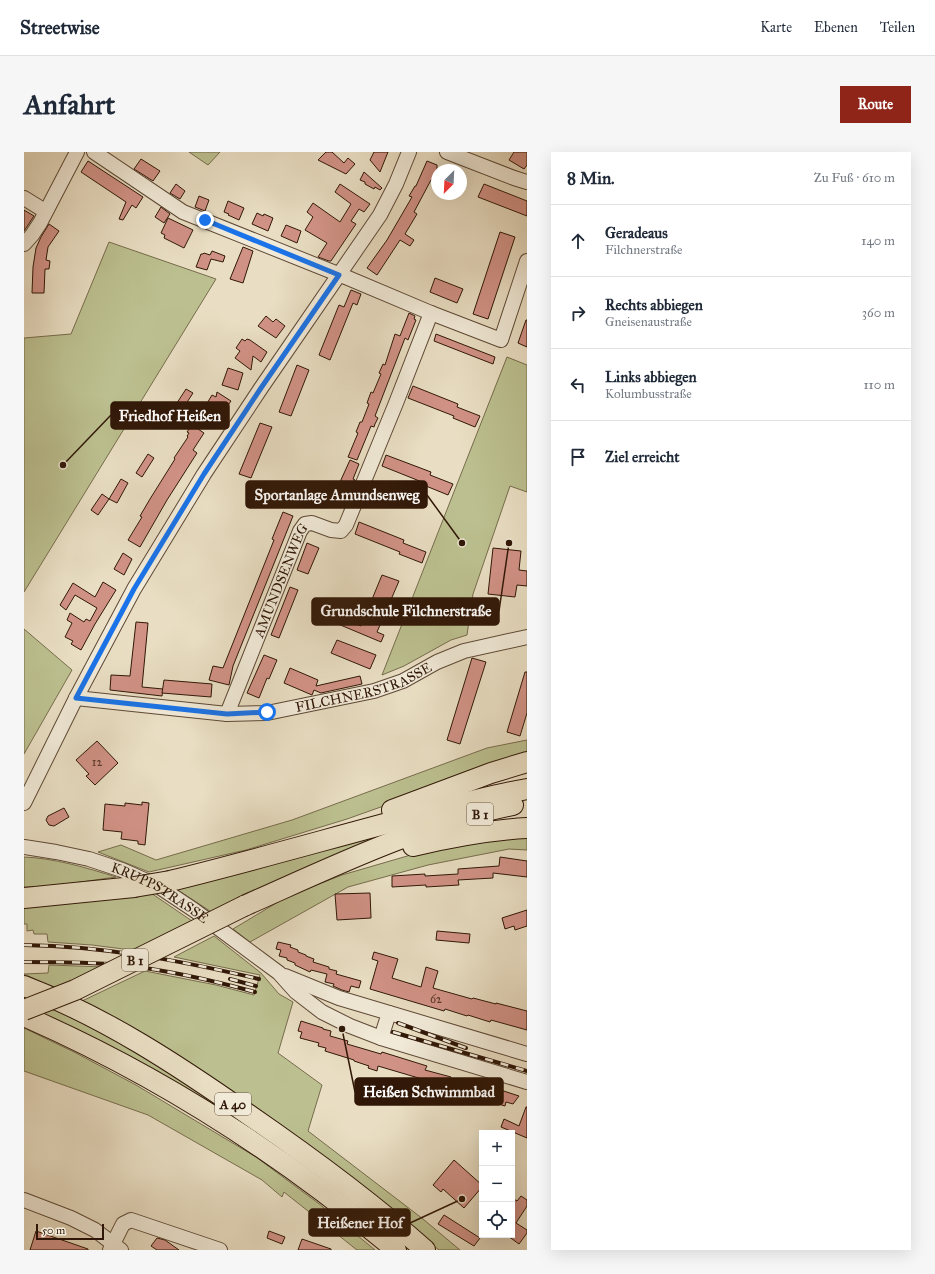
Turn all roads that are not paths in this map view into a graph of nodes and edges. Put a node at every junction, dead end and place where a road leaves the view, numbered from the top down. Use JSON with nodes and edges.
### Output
{"nodes":[{"id":1,"x":77,"y":152,"type":"edge"},
{"id":2,"x":94,"y":152,"type":"edge"},
{"id":3,"x":409,"y":152,"type":"edge"},
{"id":4,"x":447,"y":152,"type":"edge"},
{"id":5,"x":527,"y":182,"type":"edge"},
{"id":6,"x":24,"y":198,"type":"edge"},
{"id":7,"x":45,"y":211,"type":"junction"},
{"id":8,"x":24,"y":244,"type":"edge"},
{"id":9,"x":527,"y":261,"type":"edge"},
{"id":10,"x":339,"y":275,"type":"junction"},
{"id":11,"x":431,"y":313,"type":"junction"},
{"id":12,"x":527,"y":637,"type":"edge"},
{"id":13,"x":76,"y":698,"type":"junction"},
{"id":14,"x":227,"y":714,"type":"junction"},
{"id":15,"x":527,"y":762,"type":"edge"},
{"id":16,"x":527,"y":789,"type":"edge"},
{"id":17,"x":527,"y":802,"type":"edge"},
{"id":18,"x":24,"y":803,"type":"edge"},
{"id":19,"x":527,"y":828,"type":"edge"},
{"id":20,"x":24,"y":847,"type":"edge"},
{"id":21,"x":284,"y":852,"type":"junction"},
{"id":22,"x":343,"y":862,"type":"junction"},
{"id":23,"x":24,"y":898,"type":"edge"},
{"id":24,"x":279,"y":973,"type":"junction"},
{"id":25,"x":24,"y":986,"type":"edge"},
{"id":26,"x":24,"y":1010,"type":"edge"},
{"id":27,"x":389,"y":1013,"type":"junction"},
{"id":28,"x":24,"y":1016,"type":"edge"},
{"id":29,"x":381,"y":1038,"type":"junction"},
{"id":30,"x":527,"y":1054,"type":"edge"},
{"id":31,"x":527,"y":1082,"type":"edge"},
{"id":32,"x":24,"y":1200,"type":"edge"},
{"id":33,"x":114,"y":1248,"type":"edge"},
{"id":34,"x":220,"y":1250,"type":"edge"},
{"id":35,"x":396,"y":1250,"type":"edge"},
{"id":36,"x":425,"y":1250,"type":"edge"}],
"edges":[{"from":1,"to":7,"type":"street"},
{"from":2,"to":10,"type":"street"},
{"from":3,"to":10,"type":"street"},
{"from":4,"to":5,"type":"street"},
{"from":6,"to":7,"type":"street"},
{"from":7,"to":8,"type":"street"},
{"from":9,"to":11,"type":"street"},
{"from":10,"to":11,"type":"street"},
{"from":10,"to":13,"type":"street"},
{"from":11,"to":14,"type":"street","name":"AMUNDSENWEG"},
{"from":12,"to":14,"type":"street","name":"FILCHNERSTRASSE"},
{"from":13,"to":14,"type":"street","name":"FILCHNERSTRASSE"},
{"from":13,"to":18,"type":"street"},
{"from":15,"to":21,"type":"highway"},
{"from":16,"to":21,"type":"highway"},
{"from":17,"to":22,"type":"highway","number":"B 1"},
{"from":19,"to":22,"type":"highway"},
{"from":20,"to":24,"type":"street","name":"KRUPPSTRASSE"},
{"from":21,"to":23,"type":"highway","bridge":true},
{"from":22,"to":26,"type":"highway","number":"B 1","bridge":true},
{"from":24,"to":27,"type":"street","name":"KRUPPSTRASSE"},
{"from":24,"to":29,"type":"street","name":"KRUPPSTRASSE"},
{"from":25,"to":36,"type":"highway","number":"A 40"},
{"from":27,"to":29,"type":"street"},
{"from":27,"to":30,"type":"street","name":"KRUPPSTRASSE"},
{"from":28,"to":35,"type":"highway","number":"A 40"},
{"from":29,"to":31,"type":"street","name":"KRUPPSTRASSE"},
{"from":32,"to":33,"type":"street"},
{"from":33,"to":34,"type":"street"}]}
